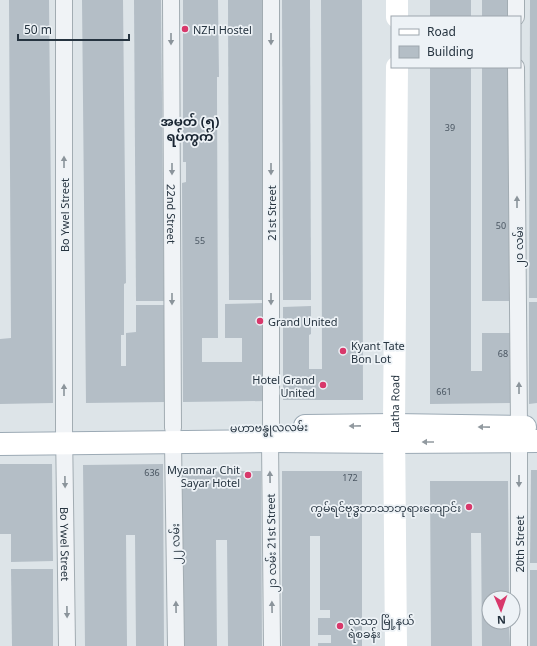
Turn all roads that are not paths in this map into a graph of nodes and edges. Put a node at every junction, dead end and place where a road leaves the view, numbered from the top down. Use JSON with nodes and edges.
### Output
{"nodes":[{"id":1,"x":64,"y":0,"type":"edge"},
{"id":2,"x":171,"y":0,"type":"edge"},
{"id":3,"x":271,"y":0,"type":"edge"},
{"id":4,"x":397,"y":0,"type":"edge"},
{"id":5,"x":516,"y":0,"type":"edge"},
{"id":6,"x":397,"y":16,"type":"edge"},
{"id":7,"x":516,"y":16,"type":"edge"},
{"id":8,"x":397,"y":68,"type":"edge"},
{"id":9,"x":516,"y":68,"type":"edge"},
{"id":10,"x":0,"y":430,"type":"edge"},
{"id":11,"x":270,"y":434,"type":"junction"},
{"id":12,"x":394,"y":434,"type":"junction"},
{"id":13,"x":528,"y":434,"type":"edge"},
{"id":14,"x":173,"y":435,"type":"junction"},
{"id":15,"x":64,"y":436,"type":"junction"},
{"id":16,"x":0,"y":444,"type":"edge"},
{"id":17,"x":67,"y":646,"type":"edge"},
{"id":18,"x":176,"y":646,"type":"edge"},
{"id":19,"x":272,"y":646,"type":"edge"},
{"id":20,"x":396,"y":646,"type":"edge"},
{"id":21,"x":518,"y":646,"type":"edge"}],
"edges":[{"from":15,"to":1,"type":"street","name":"Bo Ywel Street","one_way":true},
{"from":2,"to":14,"type":"street","name":"22nd Street","one_way":true},
{"from":3,"to":11,"type":"street","name":"21st Street","one_way":true},
{"from":4,"to":6,"type":"main road"},
{"from":5,"to":7,"type":"street"},
{"from":8,"to":12,"type":"main road","name":"Latha Road"},
{"from":13,"to":9,"type":"street","name":"၂၀ လမ်း","one_way":true},
{"from":10,"to":15,"type":"main road","name":"မဟာဗန္ဓုလလမ်း"},
{"from":12,"to":11,"type":"main road","name":"မဟာဗန္ဓုလလမ်း","one_way":true},
{"from":11,"to":14,"type":"main road","name":"မဟာဗန္ဓုလလမ်း"},
{"from":19,"to":11,"type":"street","name":"၂၁ လမ်း 21st Street","one_way":true},
{"from":13,"to":12,"type":"main road","name":"မဟာဗန္ဓုလလမ်း","one_way":true},
{"from":12,"to":20,"type":"main road","name":"Latha Road"},
{"from":13,"to":21,"type":"street","name":"20th Street","one_way":true},
{"from":14,"to":15,"type":"main road","name":"မဟာဗန္ဓုလလမ်း"},
{"from":18,"to":14,"type":"street","name":"၂၂ လမ်း","one_way":true},
{"from":15,"to":16,"type":"main road","name":"မဟာဗန္ဓုလလမ်း"},
{"from":15,"to":17,"type":"street","name":"Bo Ywel Street","one_way":true}]}
